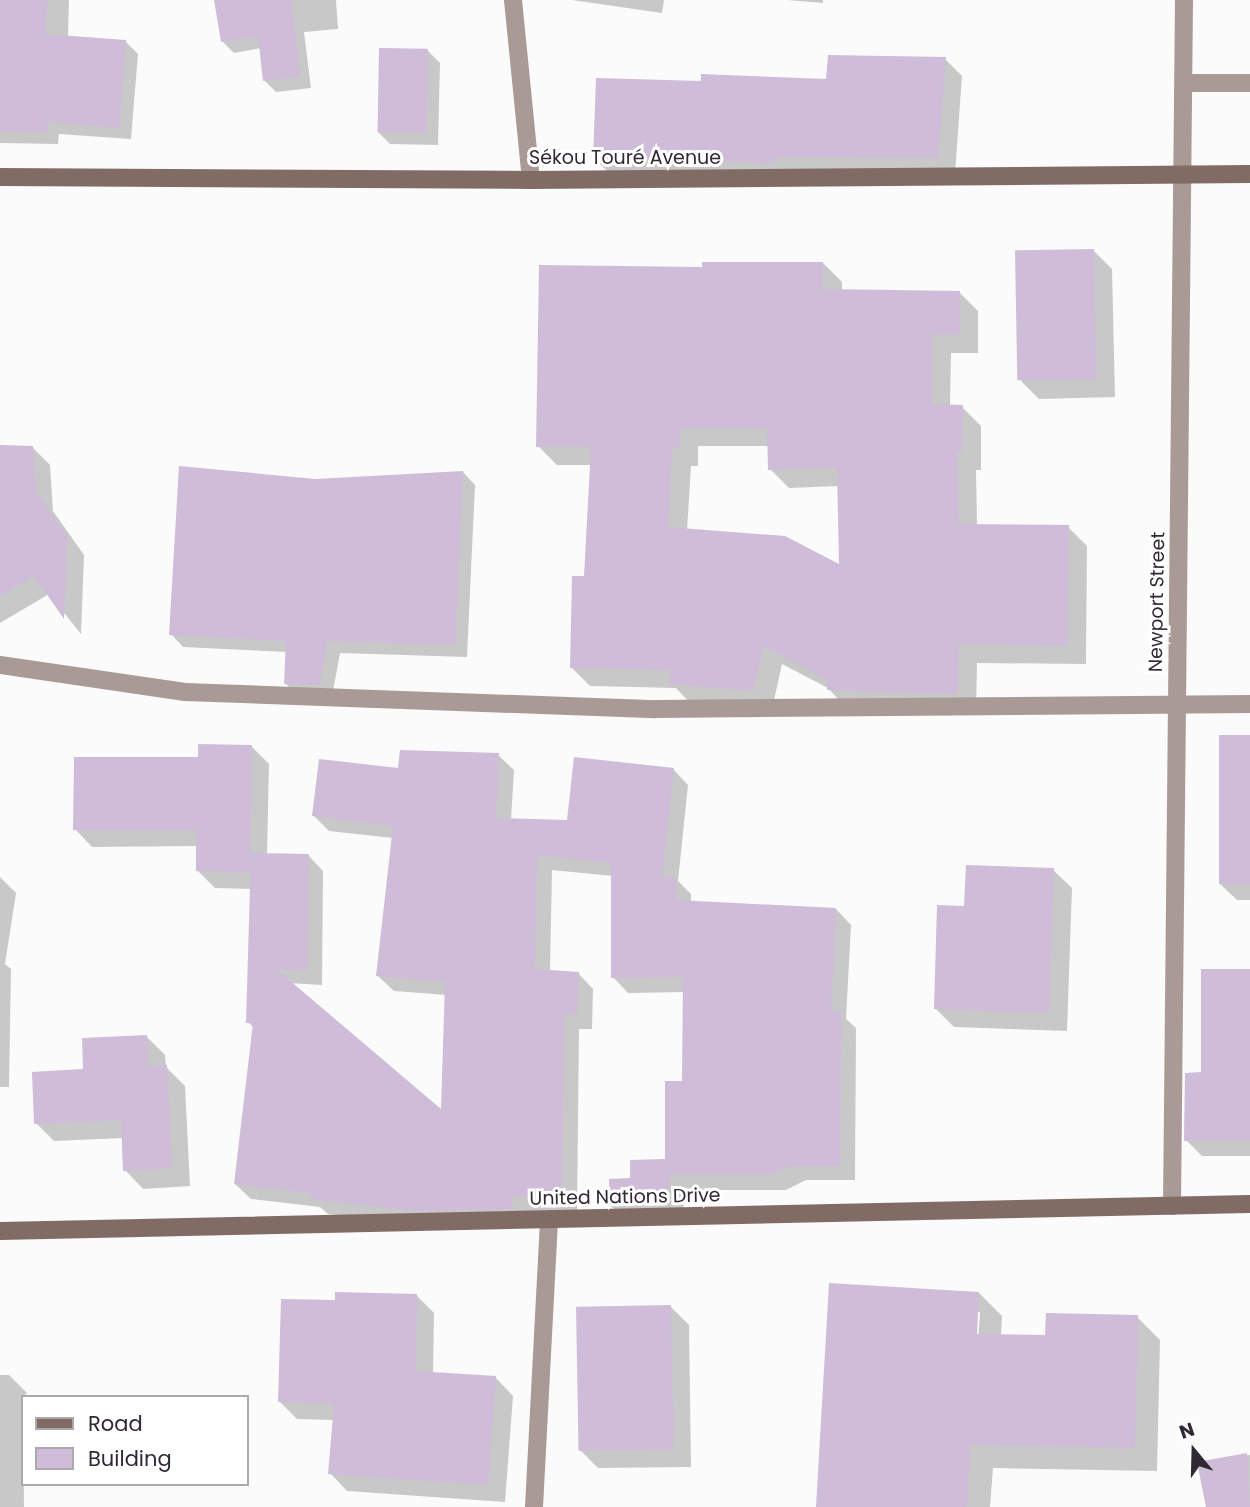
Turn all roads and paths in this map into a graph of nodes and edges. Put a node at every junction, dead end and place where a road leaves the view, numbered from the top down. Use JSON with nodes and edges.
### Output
{"nodes":[{"id":1,"x":513,"y":0,"type":"edge"},
{"id":2,"x":1184,"y":0,"type":"edge"},
{"id":3,"x":1184,"y":83,"type":"junction"},
{"id":4,"x":1250,"y":83,"type":"edge"},
{"id":5,"x":1184,"y":174,"type":"junction"},
{"id":6,"x":1250,"y":174,"type":"edge"},
{"id":7,"x":0,"y":177,"type":"edge"},
{"id":8,"x":531,"y":180,"type":"junction"},
{"id":9,"x":0,"y":665,"type":"edge"},
{"id":10,"x":1177,"y":704,"type":"junction"},
{"id":11,"x":1250,"y":705,"type":"edge"},
{"id":12,"x":1250,"y":1204,"type":"edge"},
{"id":13,"x":1172,"y":1206,"type":"junction"},
{"id":14,"x":549,"y":1219,"type":"junction"},
{"id":15,"x":0,"y":1231,"type":"edge"},
{"id":16,"x":534,"y":1507,"type":"edge"}],
"edges":[{"from":1,"to":8,"type":"street"},
{"from":2,"to":3,"type":"street","name":"Newport Street"},
{"from":3,"to":4,"type":"street"},
{"from":3,"to":5,"type":"street","name":"Newport Street"},
{"from":5,"to":6,"type":"main road","name":"Sékou Touré Avenue"},
{"from":5,"to":8,"type":"main road","name":"Sékou Touré Avenue"},
{"from":5,"to":10,"type":"street","name":"Newport Street"},
{"from":7,"to":8,"type":"main road","name":"Sékou Touré Avenue"},
{"from":9,"to":10,"type":"street"},
{"from":10,"to":11,"type":"street"},
{"from":10,"to":13,"type":"street","name":"Newport Street"},
{"from":12,"to":13,"type":"main road","name":"United Nations Drive"},
{"from":13,"to":14,"type":"main road","name":"United Nations Drive"},
{"from":14,"to":15,"type":"main road","name":"United Nations Drive"},
{"from":14,"to":16,"type":"street"}]}
